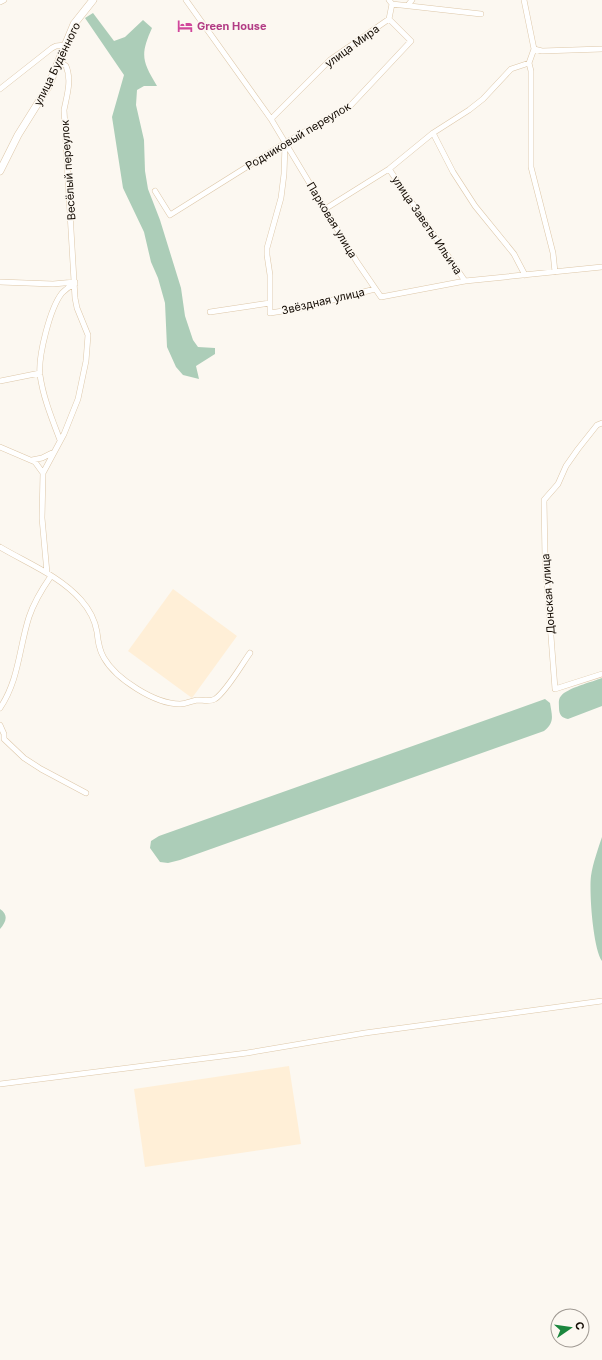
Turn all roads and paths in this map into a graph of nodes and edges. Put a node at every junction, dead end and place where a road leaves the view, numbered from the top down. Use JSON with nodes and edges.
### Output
{"nodes":[{"id":1,"x":4,"y":0,"type":"edge"},
{"id":2,"x":93,"y":0,"type":"edge"},
{"id":3,"x":186,"y":0,"type":"edge"},
{"id":4,"x":412,"y":0,"type":"edge"},
{"id":5,"x":524,"y":0,"type":"edge"},
{"id":6,"x":0,"y":2,"type":"edge"},
{"id":7,"x":390,"y":2,"type":"edge"},
{"id":8,"x":408,"y":5,"type":"junction"},
{"id":9,"x":481,"y":14,"type":"dead end"},
{"id":10,"x":390,"y":19,"type":"junction"},
{"id":11,"x":65,"y":45,"type":"junction"},
{"id":12,"x":534,"y":48,"type":"junction"},
{"id":13,"x":602,"y":49,"type":"edge"},
{"id":14,"x":59,"y":61,"type":"junction"},
{"id":15,"x":529,"y":63,"type":"junction"},
{"id":16,"x":0,"y":89,"type":"edge"},
{"id":17,"x":271,"y":119,"type":"junction"},
{"id":18,"x":433,"y":133,"type":"junction"},
{"id":19,"x":285,"y":143,"type":"junction"},
{"id":20,"x":7,"y":157,"type":"junction"},
{"id":21,"x":0,"y":164,"type":"edge"},
{"id":22,"x":389,"y":169,"type":"junction"},
{"id":23,"x":0,"y":171,"type":"edge"},
{"id":24,"x":155,"y":191,"type":"dead end"},
{"id":25,"x":325,"y":209,"type":"junction"},
{"id":26,"x":602,"y":266,"type":"edge"},
{"id":27,"x":555,"y":272,"type":"junction"},
{"id":28,"x":525,"y":275,"type":"junction"},
{"id":29,"x":465,"y":281,"type":"junction"},
{"id":30,"x":0,"y":282,"type":"edge"},
{"id":31,"x":75,"y":283,"type":"junction"},
{"id":32,"x":375,"y":289,"type":"junction"},
{"id":33,"x":270,"y":303,"type":"junction"},
{"id":34,"x":210,"y":312,"type":"dead end"},
{"id":35,"x":40,"y":373,"type":"junction"},
{"id":36,"x":0,"y":381,"type":"edge"},
{"id":37,"x":602,"y":423,"type":"edge"},
{"id":38,"x":60,"y":440,"type":"junction"},
{"id":39,"x":0,"y":447,"type":"edge"},
{"id":40,"x":53,"y":453,"type":"junction"},
{"id":41,"x":32,"y":460,"type":"junction"},
{"id":42,"x":42,"y":473,"type":"junction"},
{"id":43,"x":0,"y":547,"type":"edge"},
{"id":44,"x":49,"y":574,"type":"junction"},
{"id":45,"x":250,"y":653,"type":"dead end"},
{"id":46,"x":602,"y":674,"type":"edge"},
{"id":47,"x":0,"y":708,"type":"edge"},
{"id":48,"x":0,"y":725,"type":"edge"},
{"id":49,"x":4,"y":739,"type":"junction"},
{"id":50,"x":0,"y":745,"type":"edge"},
{"id":51,"x":86,"y":793,"type":"dead end"},
{"id":52,"x":602,"y":1001,"type":"edge"},
{"id":53,"x":0,"y":1084,"type":"edge"}],
"edges":[{"from":1,"to":6,"type":"street"},
{"from":2,"to":11,"type":"main road","name":"улица Будённого"},
{"from":3,"to":17,"type":"street","name":"Парковая улица"},
{"from":4,"to":8,"type":"street"},
{"from":5,"to":12,"type":"street"},
{"from":7,"to":8,"type":"street","name":"улица Мира"},
{"from":7,"to":10,"type":"street","name":"улица Мира"},
{"from":8,"to":9,"type":"street","name":"улица Мира"},
{"from":10,"to":17,"type":"street","name":"улица Мира"},
{"from":10,"to":19,"type":"street","name":"Родниковый переулок"},
{"from":11,"to":14,"type":"main road","name":"улица Будённого"},
{"from":11,"to":16,"type":"street"},
{"from":12,"to":13,"type":"street"},
{"from":12,"to":15,"type":"street"},
{"from":14,"to":20,"type":"main road","name":"улица Будённого"},
{"from":14,"to":31,"type":"street","name":"Весёлый переулок"},
{"from":15,"to":18,"type":"street","name":"улица Заветы Ильича"},
{"from":15,"to":27,"type":"street"},
{"from":17,"to":19,"type":"street","name":"Парковая улица"},
{"from":18,"to":22,"type":"street","name":"улица Заветы Ильича"},
{"from":18,"to":28,"type":"street"},
{"from":19,"to":24,"type":"street","name":"Родниковый переулок"},
{"from":19,"to":25,"type":"street","name":"Парковая улица"},
{"from":19,"to":33,"type":"street"},
{"from":20,"to":21,"type":"street"},
{"from":20,"to":23,"type":"main road","name":"улица Будённого"},
{"from":22,"to":25,"type":"street","name":"улица Заветы Ильича"},
{"from":22,"to":29,"type":"street","name":"улица Заветы Ильича"},
{"from":25,"to":32,"type":"street","name":"Парковая улица"},
{"from":26,"to":27,"type":"street"},
{"from":27,"to":28,"type":"street"},
{"from":28,"to":29,"type":"street"},
{"from":29,"to":32,"type":"street","name":"Парковая улица"},
{"from":30,"to":31,"type":"street"},
{"from":31,"to":35,"type":"street"},
{"from":31,"to":38,"type":"street","name":"Весёлый переулок"},
{"from":32,"to":33,"type":"street","name":"Звёздная улица"},
{"from":33,"to":34,"type":"street","name":"Звёздная улица"},
{"from":35,"to":36,"type":"street"},
{"from":35,"to":38,"type":"street"},
{"from":37,"to":46,"type":"street","name":"Донская улица"},
{"from":38,"to":40,"type":"street","name":"Весёлый переулок"},
{"from":39,"to":41,"type":"street"},
{"from":40,"to":41,"type":"street"},
{"from":40,"to":42,"type":"street","name":"Весёлый переулок"},
{"from":41,"to":42,"type":"street"},
{"from":42,"to":44,"type":"street","name":"Весёлый переулок"},
{"from":43,"to":44,"type":"street"},
{"from":44,"to":45,"type":"street"},
{"from":44,"to":47,"type":"street"},
{"from":48,"to":49,"type":"street"},
{"from":49,"to":50,"type":"street"},
{"from":49,"to":51,"type":"street"},
{"from":52,"to":53,"type":"street"}]}
